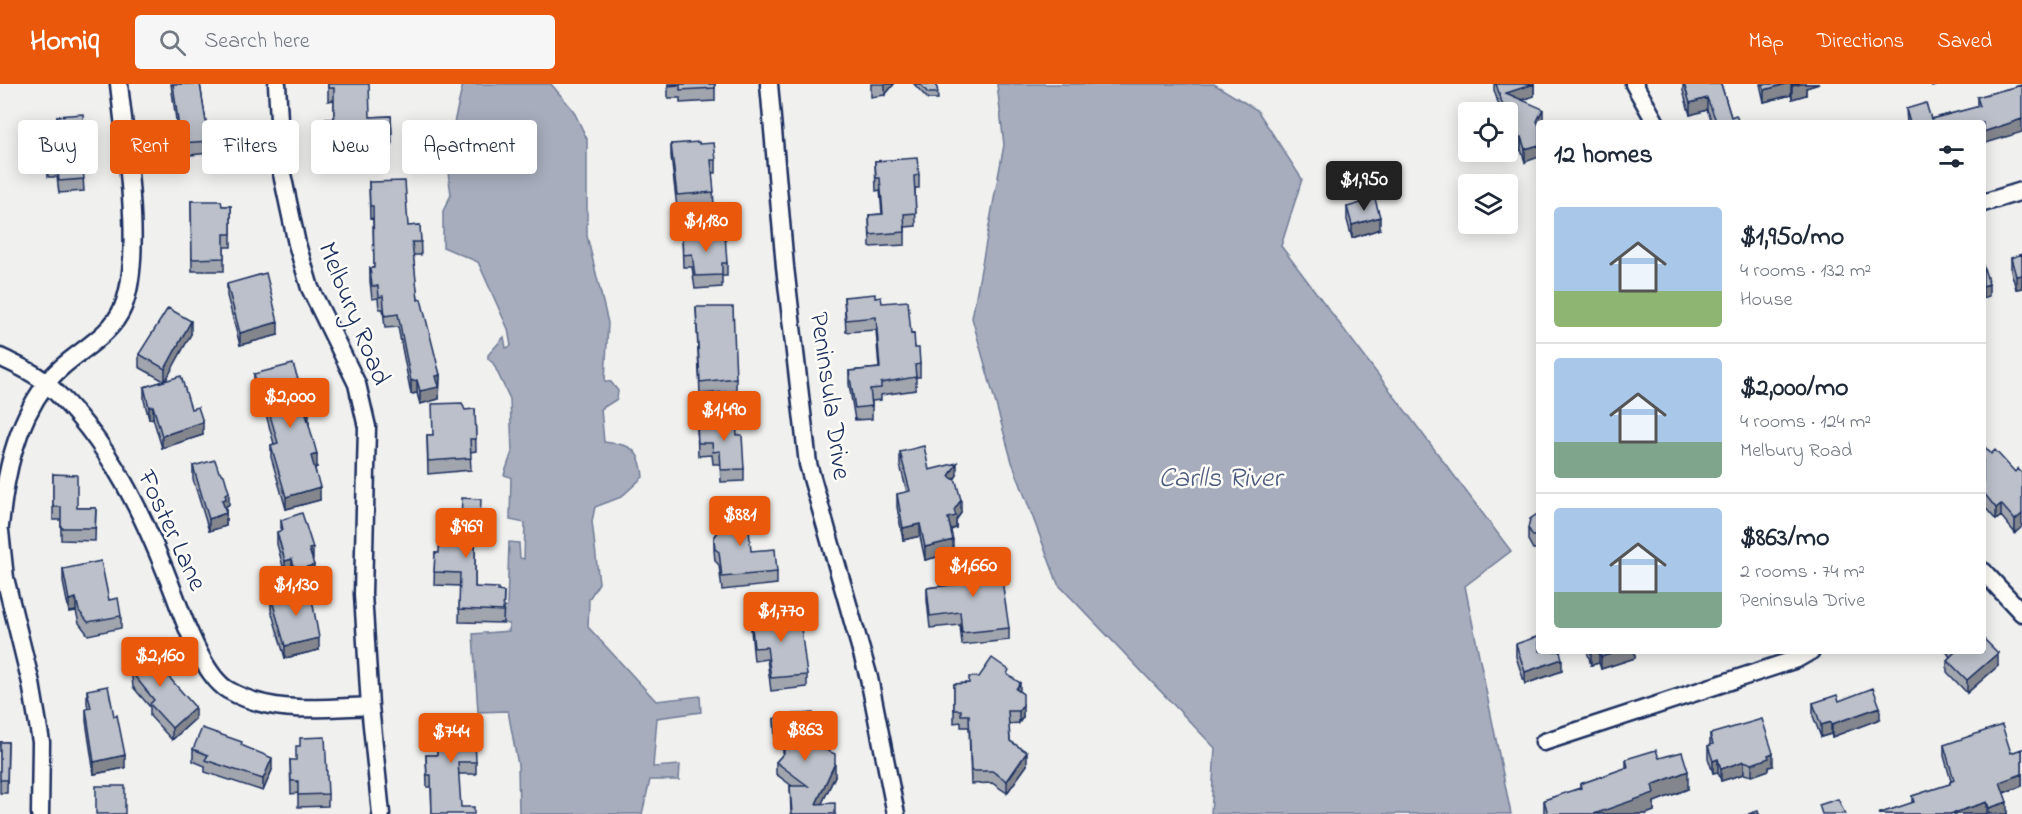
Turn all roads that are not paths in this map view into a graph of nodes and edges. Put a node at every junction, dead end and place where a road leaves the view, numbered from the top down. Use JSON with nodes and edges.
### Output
{"nodes":[{"id":1,"x":119,"y":84,"type":"edge"},
{"id":2,"x":277,"y":84,"type":"edge"},
{"id":3,"x":769,"y":84,"type":"edge"},
{"id":4,"x":1634,"y":84,"type":"edge"},
{"id":5,"x":1654,"y":120,"type":"edge"},
{"id":6,"x":2022,"y":191,"type":"edge"},
{"id":7,"x":1986,"y":202,"type":"edge"},
{"id":8,"x":0,"y":357,"type":"edge"},
{"id":9,"x":46,"y":383,"type":"junction"},
{"id":10,"x":0,"y":526,"type":"edge"},
{"id":11,"x":0,"y":531,"type":"edge"},
{"id":12,"x":1986,"y":574,"type":"edge"},
{"id":13,"x":2022,"y":613,"type":"edge"},
{"id":14,"x":1806,"y":654,"type":"edge"},
{"id":15,"x":370,"y":705,"type":"junction"},
{"id":16,"x":1544,"y":742,"type":"dead end"},
{"id":17,"x":40,"y":814,"type":"edge"},
{"id":18,"x":381,"y":814,"type":"edge"},
{"id":19,"x":896,"y":814,"type":"edge"}],
"edges":[{"from":1,"to":9,"type":"street"},
{"from":2,"to":15,"type":"street","name":"Melbury Road"},
{"from":3,"to":19,"type":"street","name":"Peninsula Drive"},
{"from":4,"to":5,"type":"street"},
{"from":6,"to":7,"type":"street"},
{"from":8,"to":9,"type":"street","name":"Foster Lane"},
{"from":9,"to":10,"type":"street"},
{"from":9,"to":15,"type":"street","name":"Foster Lane"},
{"from":11,"to":17,"type":"street"},
{"from":12,"to":13,"type":"street"},
{"from":14,"to":16,"type":"street"},
{"from":15,"to":18,"type":"street","name":"Melbury Road"}]}
